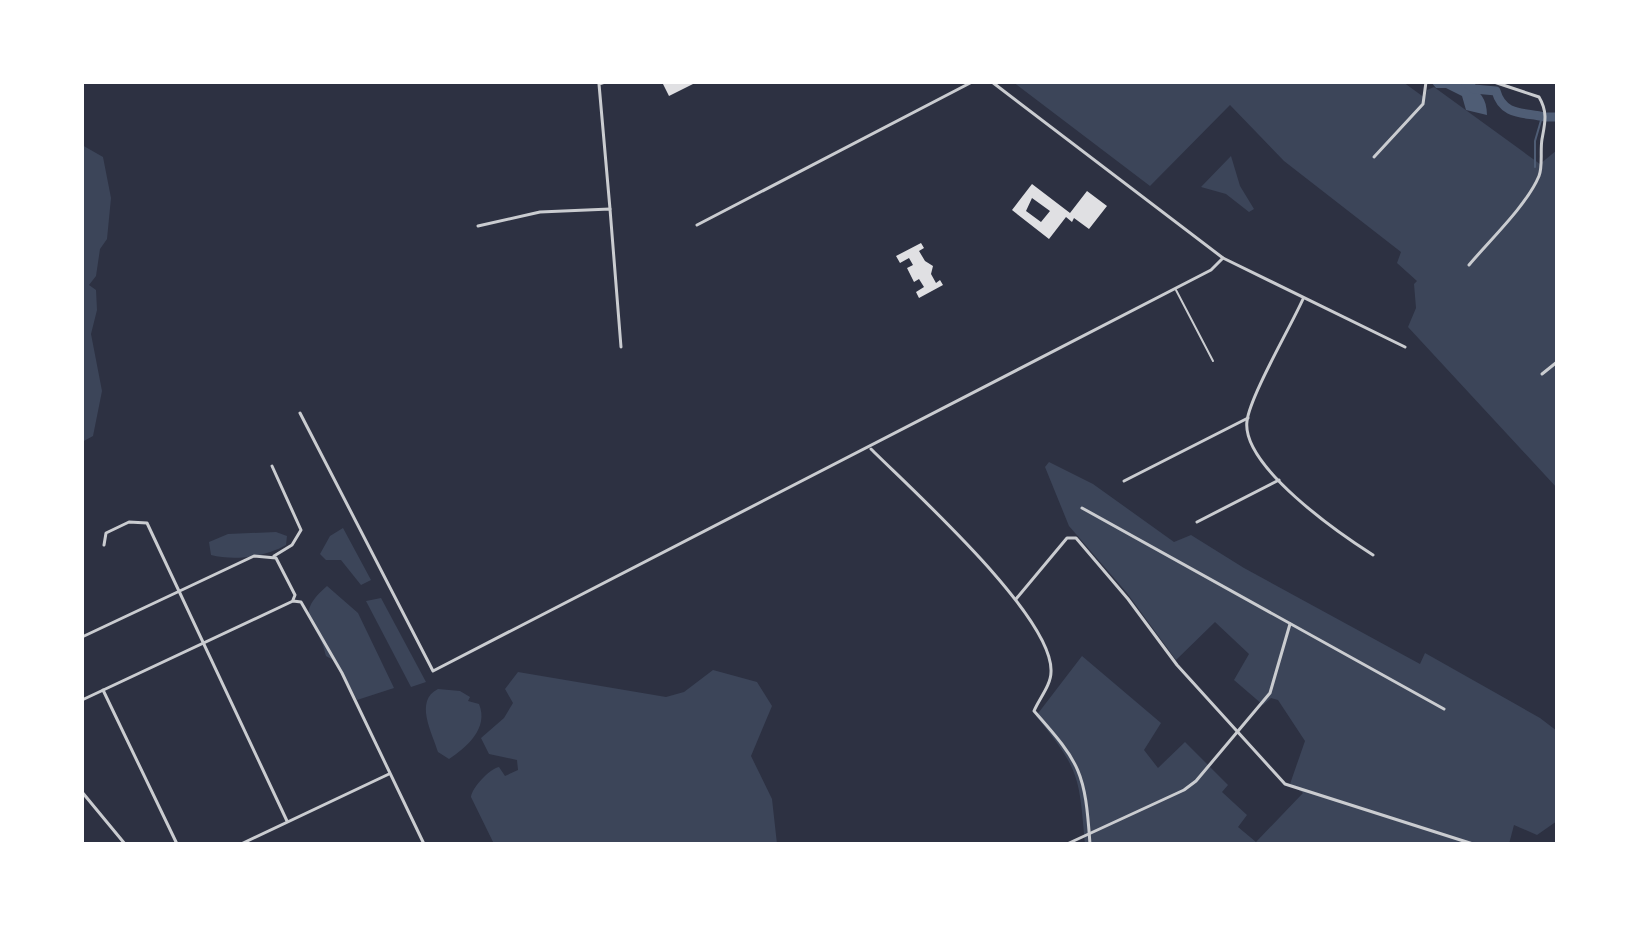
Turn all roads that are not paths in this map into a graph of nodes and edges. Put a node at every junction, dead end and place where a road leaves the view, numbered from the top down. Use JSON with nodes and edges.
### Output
{"nodes":[{"id":1,"x":605,"y":82,"type":"edge"},
{"id":2,"x":972,"y":82,"type":"edge"},
{"id":3,"x":992,"y":82,"type":"edge"},
{"id":4,"x":1426,"y":82,"type":"edge"},
{"id":5,"x":1494,"y":82,"type":"edge"},
{"id":6,"x":1374,"y":157,"type":"dead end"},
{"id":7,"x":610,"y":209,"type":"junction"},
{"id":8,"x":697,"y":225,"type":"dead end"},
{"id":9,"x":478,"y":226,"type":"dead end"},
{"id":10,"x":1223,"y":258,"type":"junction"},
{"id":11,"x":1469,"y":265,"type":"dead end"},
{"id":12,"x":1175,"y":289,"type":"junction"},
{"id":13,"x":1304,"y":299,"type":"junction"},
{"id":14,"x":621,"y":347,"type":"dead end"},
{"id":15,"x":1405,"y":347,"type":"dead end"},
{"id":16,"x":1213,"y":361,"type":"dead end"},
{"id":17,"x":1557,"y":362,"type":"edge"},
{"id":18,"x":1542,"y":374,"type":"dead end"},
{"id":19,"x":300,"y":413,"type":"dead end"},
{"id":20,"x":1248,"y":418,"type":"junction"},
{"id":21,"x":870,"y":448,"type":"junction"},
{"id":22,"x":272,"y":466,"type":"dead end"},
{"id":23,"x":1279,"y":480,"type":"junction"},
{"id":24,"x":1124,"y":481,"type":"dead end"},
{"id":25,"x":1082,"y":508,"type":"dead end"},
{"id":26,"x":1197,"y":522,"type":"dead end"},
{"id":27,"x":104,"y":545,"type":"dead end"},
{"id":28,"x":1373,"y":555,"type":"dead end"},
{"id":29,"x":270,"y":557,"type":"junction"},
{"id":30,"x":180,"y":590,"type":"junction"},
{"id":31,"x":1016,"y":599,"type":"junction"},
{"id":32,"x":293,"y":601,"type":"junction"},
{"id":33,"x":1290,"y":624,"type":"junction"},
{"id":34,"x":82,"y":637,"type":"edge"},
{"id":35,"x":203,"y":643,"type":"junction"},
{"id":36,"x":103,"y":690,"type":"junction"},
{"id":37,"x":82,"y":700,"type":"edge"},
{"id":38,"x":1444,"y":709,"type":"dead end"},
{"id":39,"x":1236,"y":733,"type":"junction"},
{"id":40,"x":391,"y":773,"type":"junction"},
{"id":41,"x":82,"y":792,"type":"edge"},
{"id":42,"x":287,"y":821,"type":"junction"},
{"id":43,"x":1089,"y":834,"type":"junction"},
{"id":44,"x":125,"y":844,"type":"edge"},
{"id":45,"x":177,"y":844,"type":"edge"},
{"id":46,"x":241,"y":844,"type":"edge"},
{"id":47,"x":424,"y":844,"type":"edge"},
{"id":48,"x":1067,"y":844,"type":"edge"},
{"id":49,"x":1090,"y":844,"type":"edge"},
{"id":50,"x":1473,"y":844,"type":"edge"}],
"edges":[{"from":1,"to":7,"type":"street"},
{"from":2,"to":8,"type":"street"},
{"from":3,"to":10,"type":"street"},
{"from":4,"to":6,"type":"street"},
{"from":5,"to":11,"type":"street"},
{"from":7,"to":9,"type":"street"},
{"from":7,"to":14,"type":"street"},
{"from":10,"to":12,"type":"street"},
{"from":10,"to":13,"type":"street"},
{"from":12,"to":16,"type":"street"},
{"from":12,"to":21,"type":"street"},
{"from":13,"to":15,"type":"street"},
{"from":13,"to":20,"type":"street"},
{"from":17,"to":18,"type":"street"},
{"from":19,"to":21,"type":"street"},
{"from":20,"to":23,"type":"street"},
{"from":20,"to":24,"type":"street"},
{"from":21,"to":31,"type":"street"},
{"from":22,"to":29,"type":"street"},
{"from":23,"to":26,"type":"street"},
{"from":23,"to":28,"type":"street"},
{"from":25,"to":33,"type":"street"},
{"from":27,"to":30,"type":"street"},
{"from":29,"to":30,"type":"street"},
{"from":29,"to":32,"type":"street"},
{"from":30,"to":34,"type":"street"},
{"from":30,"to":35,"type":"street"},
{"from":31,"to":39,"type":"street"},
{"from":31,"to":43,"type":"street"},
{"from":32,"to":35,"type":"street"},
{"from":32,"to":40,"type":"street"},
{"from":33,"to":38,"type":"street"},
{"from":33,"to":39,"type":"street"},
{"from":35,"to":36,"type":"street"},
{"from":35,"to":42,"type":"street"},
{"from":36,"to":37,"type":"street"},
{"from":36,"to":45,"type":"street"},
{"from":39,"to":43,"type":"street"},
{"from":39,"to":50,"type":"street"},
{"from":40,"to":42,"type":"street"},
{"from":40,"to":47,"type":"street"},
{"from":41,"to":44,"type":"street"},
{"from":42,"to":46,"type":"street"},
{"from":43,"to":48,"type":"street"},
{"from":43,"to":49,"type":"street"}]}
